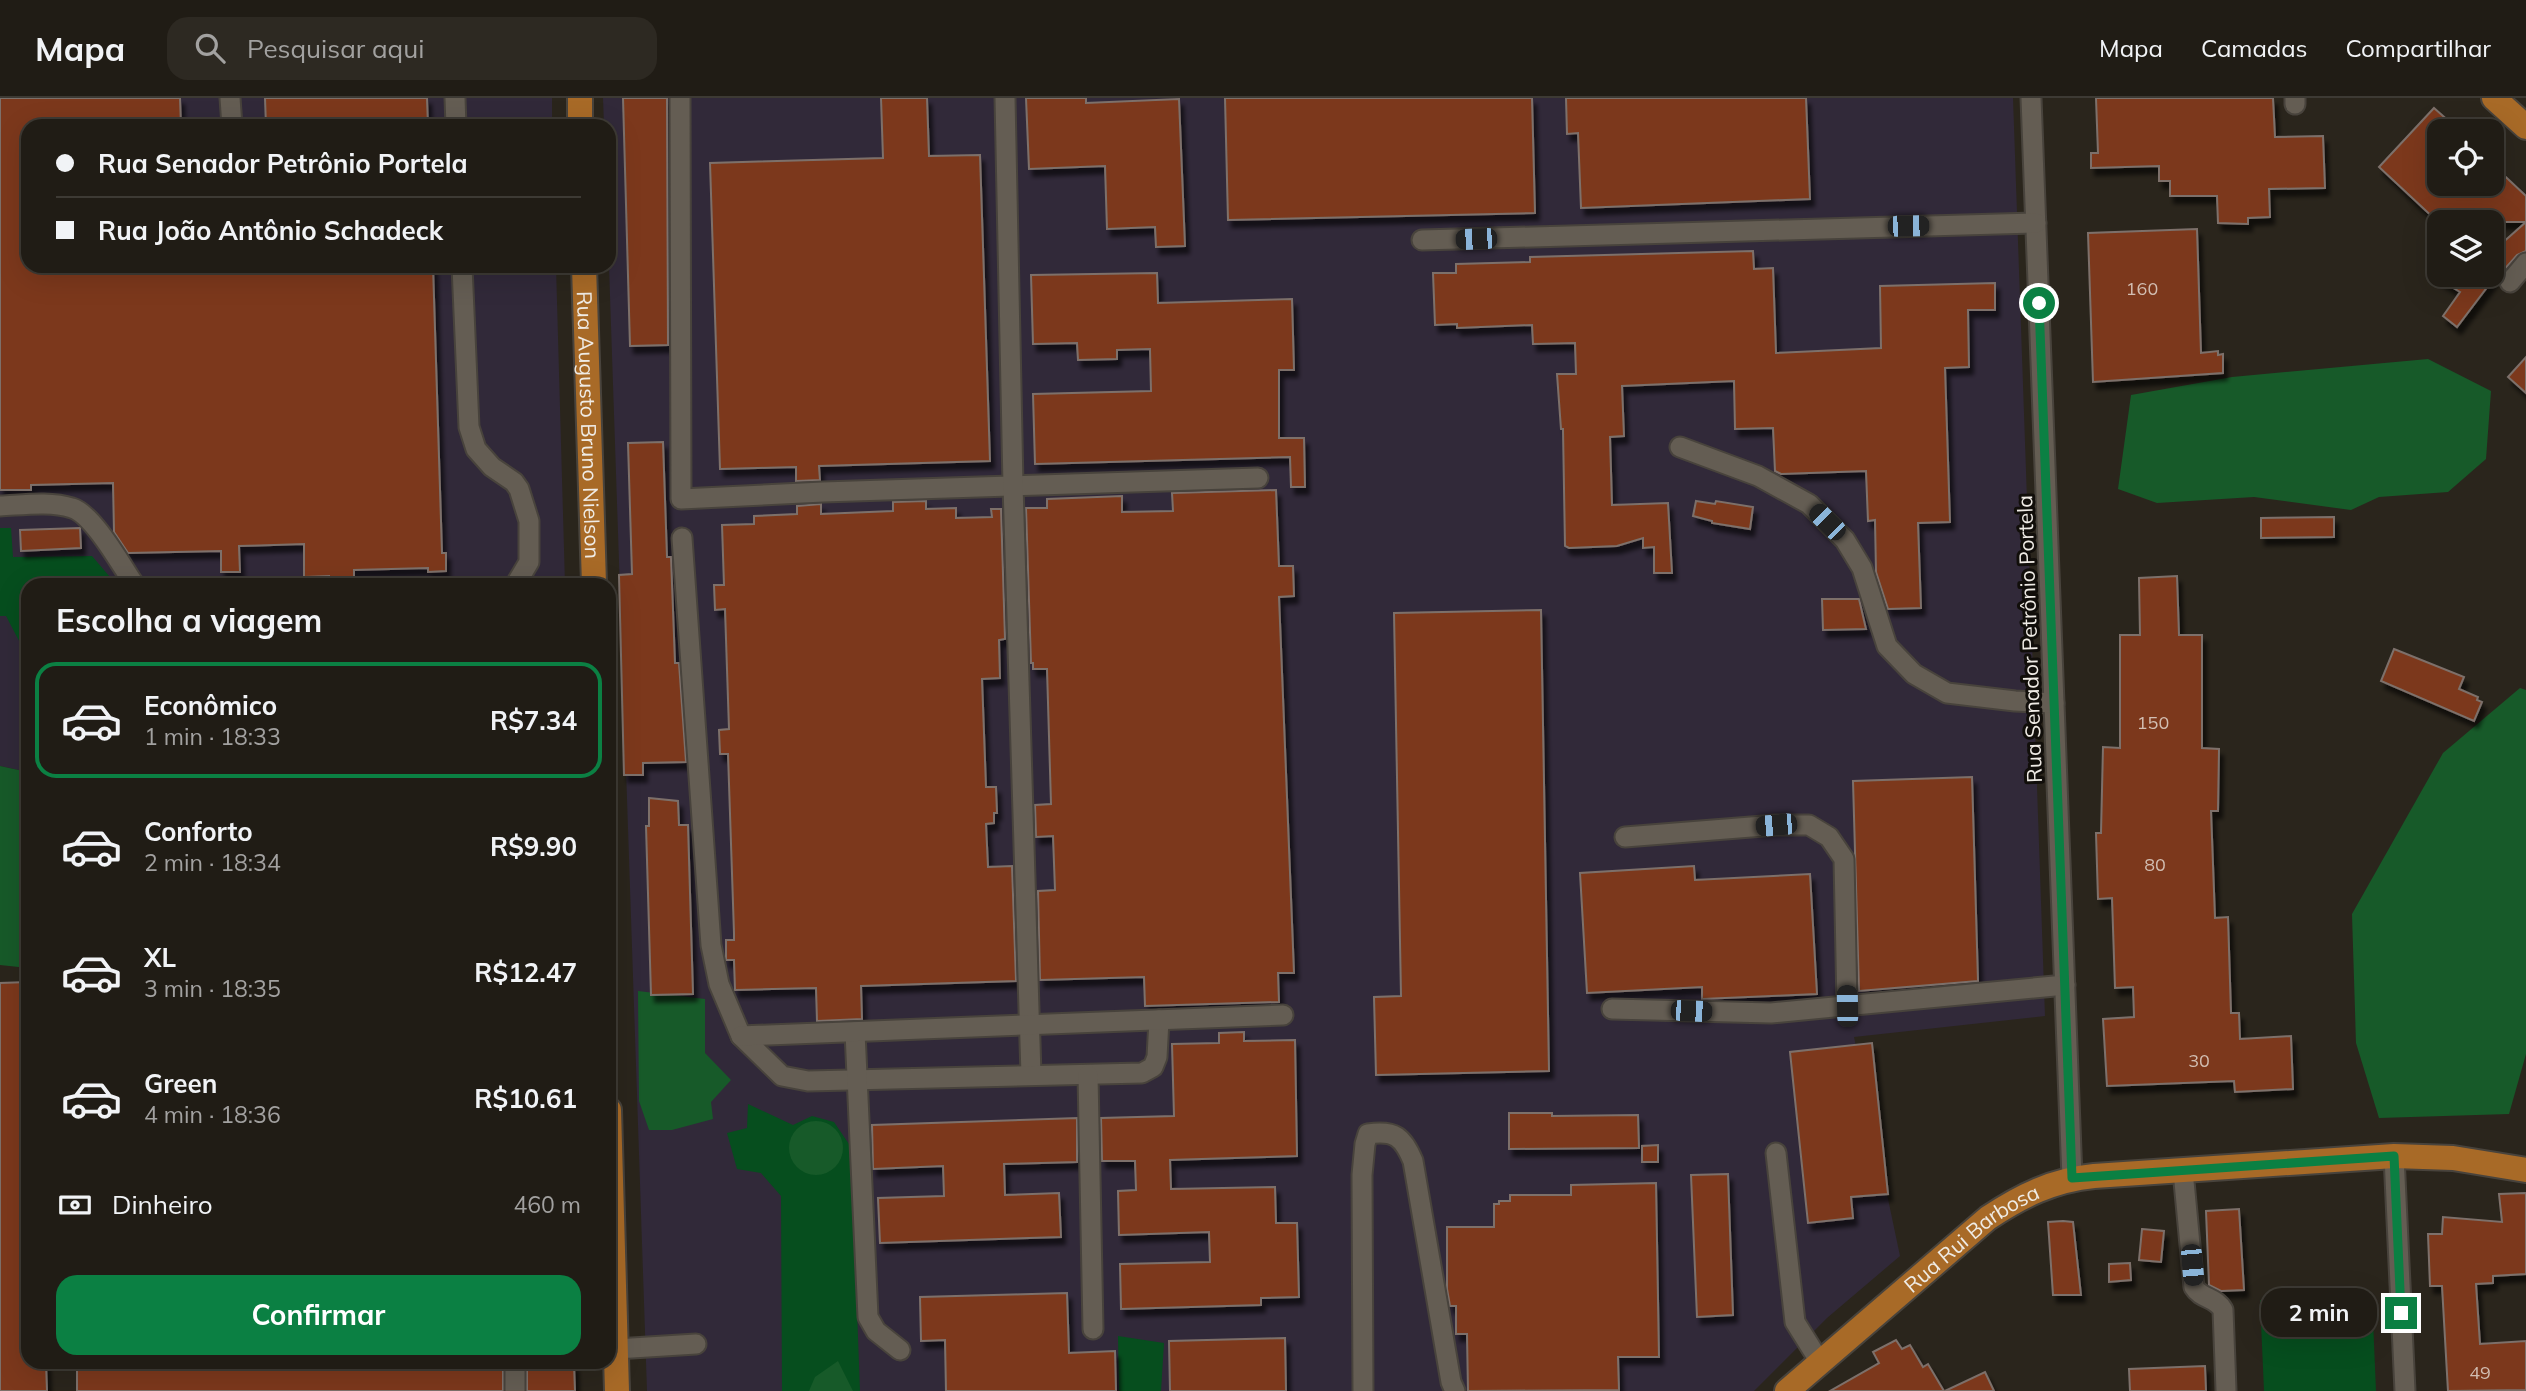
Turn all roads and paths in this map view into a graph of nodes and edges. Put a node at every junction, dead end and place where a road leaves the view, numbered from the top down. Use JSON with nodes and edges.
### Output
{"nodes":[{"id":1,"x":230,"y":98,"type":"edge"},
{"id":2,"x":455,"y":98,"type":"edge"},
{"id":3,"x":580,"y":98,"type":"edge"},
{"id":4,"x":680,"y":98,"type":"edge"},
{"id":5,"x":1005,"y":98,"type":"edge"},
{"id":6,"x":2031,"y":98,"type":"edge"},
{"id":7,"x":2494,"y":98,"type":"edge"},
{"id":8,"x":232,"y":119,"type":"edge"},
{"id":9,"x":456,"y":119,"type":"edge"},
{"id":10,"x":580,"y":119,"type":"edge"},
{"id":11,"x":2524,"y":123,"type":"edge"},
{"id":12,"x":2036,"y":223,"type":"junction"},
{"id":13,"x":1422,"y":240,"type":"dead end"},
{"id":14,"x":2526,"y":263,"type":"edge"},
{"id":15,"x":462,"y":273,"type":"edge"},
{"id":16,"x":584,"y":273,"type":"edge"},
{"id":17,"x":2510,"y":282,"type":"dead end"},
{"id":18,"x":1680,"y":447,"type":"dead end"},
{"id":19,"x":1258,"y":478,"type":"dead end"},
{"id":20,"x":1013,"y":485,"type":"junction"},
{"id":21,"x":0,"y":506,"type":"edge"},
{"id":22,"x":682,"y":538,"type":"dead end"},
{"id":23,"x":130,"y":578,"type":"edge"},
{"id":24,"x":520,"y":578,"type":"edge"},
{"id":25,"x":594,"y":578,"type":"edge"},
{"id":26,"x":2054,"y":703,"type":"junction"},
{"id":27,"x":1625,"y":836,"type":"dead end"},
{"id":28,"x":2065,"y":985,"type":"junction"},
{"id":29,"x":1847,"y":1006,"type":"junction"},
{"id":30,"x":1612,"y":1009,"type":"dead end"},
{"id":31,"x":1283,"y":1015,"type":"dead end"},
{"id":32,"x":1159,"y":1020,"type":"junction"},
{"id":33,"x":1029,"y":1025,"type":"junction"},
{"id":34,"x":855,"y":1032,"type":"junction"},
{"id":35,"x":741,"y":1036,"type":"junction"},
{"id":36,"x":1088,"y":1074,"type":"junction"},
{"id":37,"x":1031,"y":1075,"type":"junction"},
{"id":38,"x":858,"y":1081,"type":"junction"},
{"id":39,"x":1776,"y":1153,"type":"dead end"},
{"id":40,"x":2394,"y":1156,"type":"junction"},
{"id":41,"x":2526,"y":1170,"type":"edge"},
{"id":42,"x":2183,"y":1171,"type":"junction"},
{"id":43,"x":2072,"y":1178,"type":"junction"},
{"id":44,"x":1093,"y":1329,"type":"dead end"},
{"id":45,"x":696,"y":1344,"type":"dead end"},
{"id":46,"x":616,"y":1349,"type":"joint"},
{"id":47,"x":900,"y":1350,"type":"dead end"},
{"id":48,"x":1820,"y":1362,"type":"junction"},
{"id":49,"x":515,"y":1369,"type":"edge"},
{"id":50,"x":1793,"y":1389,"type":"edge"},
{"id":51,"x":2226,"y":1390,"type":"edge"},
{"id":52,"x":515,"y":1391,"type":"edge"},
{"id":53,"x":617,"y":1391,"type":"edge"},
{"id":54,"x":1363,"y":1391,"type":"edge"},
{"id":55,"x":1455,"y":1391,"type":"edge"},
{"id":56,"x":2405,"y":1391,"type":"edge"}],
"edges":[{"from":1,"to":8,"type":"street"},
{"from":2,"to":9,"type":"street"},
{"from":3,"to":10,"type":"main road"},
{"from":4,"to":20,"type":"street"},
{"from":5,"to":20,"type":"street"},
{"from":6,"to":12,"type":"street","name":"Rua Senador Petrônio Portela"},
{"from":7,"to":11,"type":"main road"},
{"from":12,"to":13,"type":"street"},
{"from":12,"to":26,"type":"street","name":"Rua Senador Petrônio Portela"},
{"from":14,"to":17,"type":"street"},
{"from":15,"to":24,"type":"street"},
{"from":16,"to":25,"type":"main road","name":"Rua Augusto Bruno Nielson"},
{"from":18,"to":26,"type":"street"},
{"from":19,"to":20,"type":"street"},
{"from":20,"to":33,"type":"street"},
{"from":21,"to":23,"type":"street"},
{"from":22,"to":35,"type":"street"},
{"from":26,"to":28,"type":"street","name":"Rua Senador Petrônio Portela"},
{"from":27,"to":29,"type":"street"},
{"from":28,"to":29,"type":"street"},
{"from":28,"to":43,"type":"street","name":"Rua Senador Petrônio Portela"},
{"from":29,"to":30,"type":"street"},
{"from":31,"to":32,"type":"street"},
{"from":32,"to":33,"type":"street"},
{"from":32,"to":36,"type":"street"},
{"from":33,"to":34,"type":"street"},
{"from":33,"to":37,"type":"street"},
{"from":34,"to":35,"type":"street"},
{"from":34,"to":38,"type":"street"},
{"from":35,"to":38,"type":"street"},
{"from":36,"to":37,"type":"street"},
{"from":36,"to":44,"type":"street"},
{"from":37,"to":38,"type":"street"},
{"from":38,"to":47,"type":"street"},
{"from":39,"to":48,"type":"street"},
{"from":40,"to":41,"type":"main road","name":"Rua Rui Barbosa"},
{"from":40,"to":42,"type":"main road","name":"Rua Rui Barbosa"},
{"from":40,"to":56,"type":"street"},
{"from":42,"to":43,"type":"main road","name":"Rua Rui Barbosa"},
{"from":42,"to":51,"type":"street"},
{"from":43,"to":48,"type":"main road","name":"Rua Rui Barbosa"},
{"from":45,"to":46,"type":"street"},
{"from":46,"to":53,"type":"main road"},
{"from":48,"to":50,"type":"main road","name":"Rua Rui Barbosa"},
{"from":49,"to":52,"type":"street"},
{"from":54,"to":55,"type":"street"}]}
